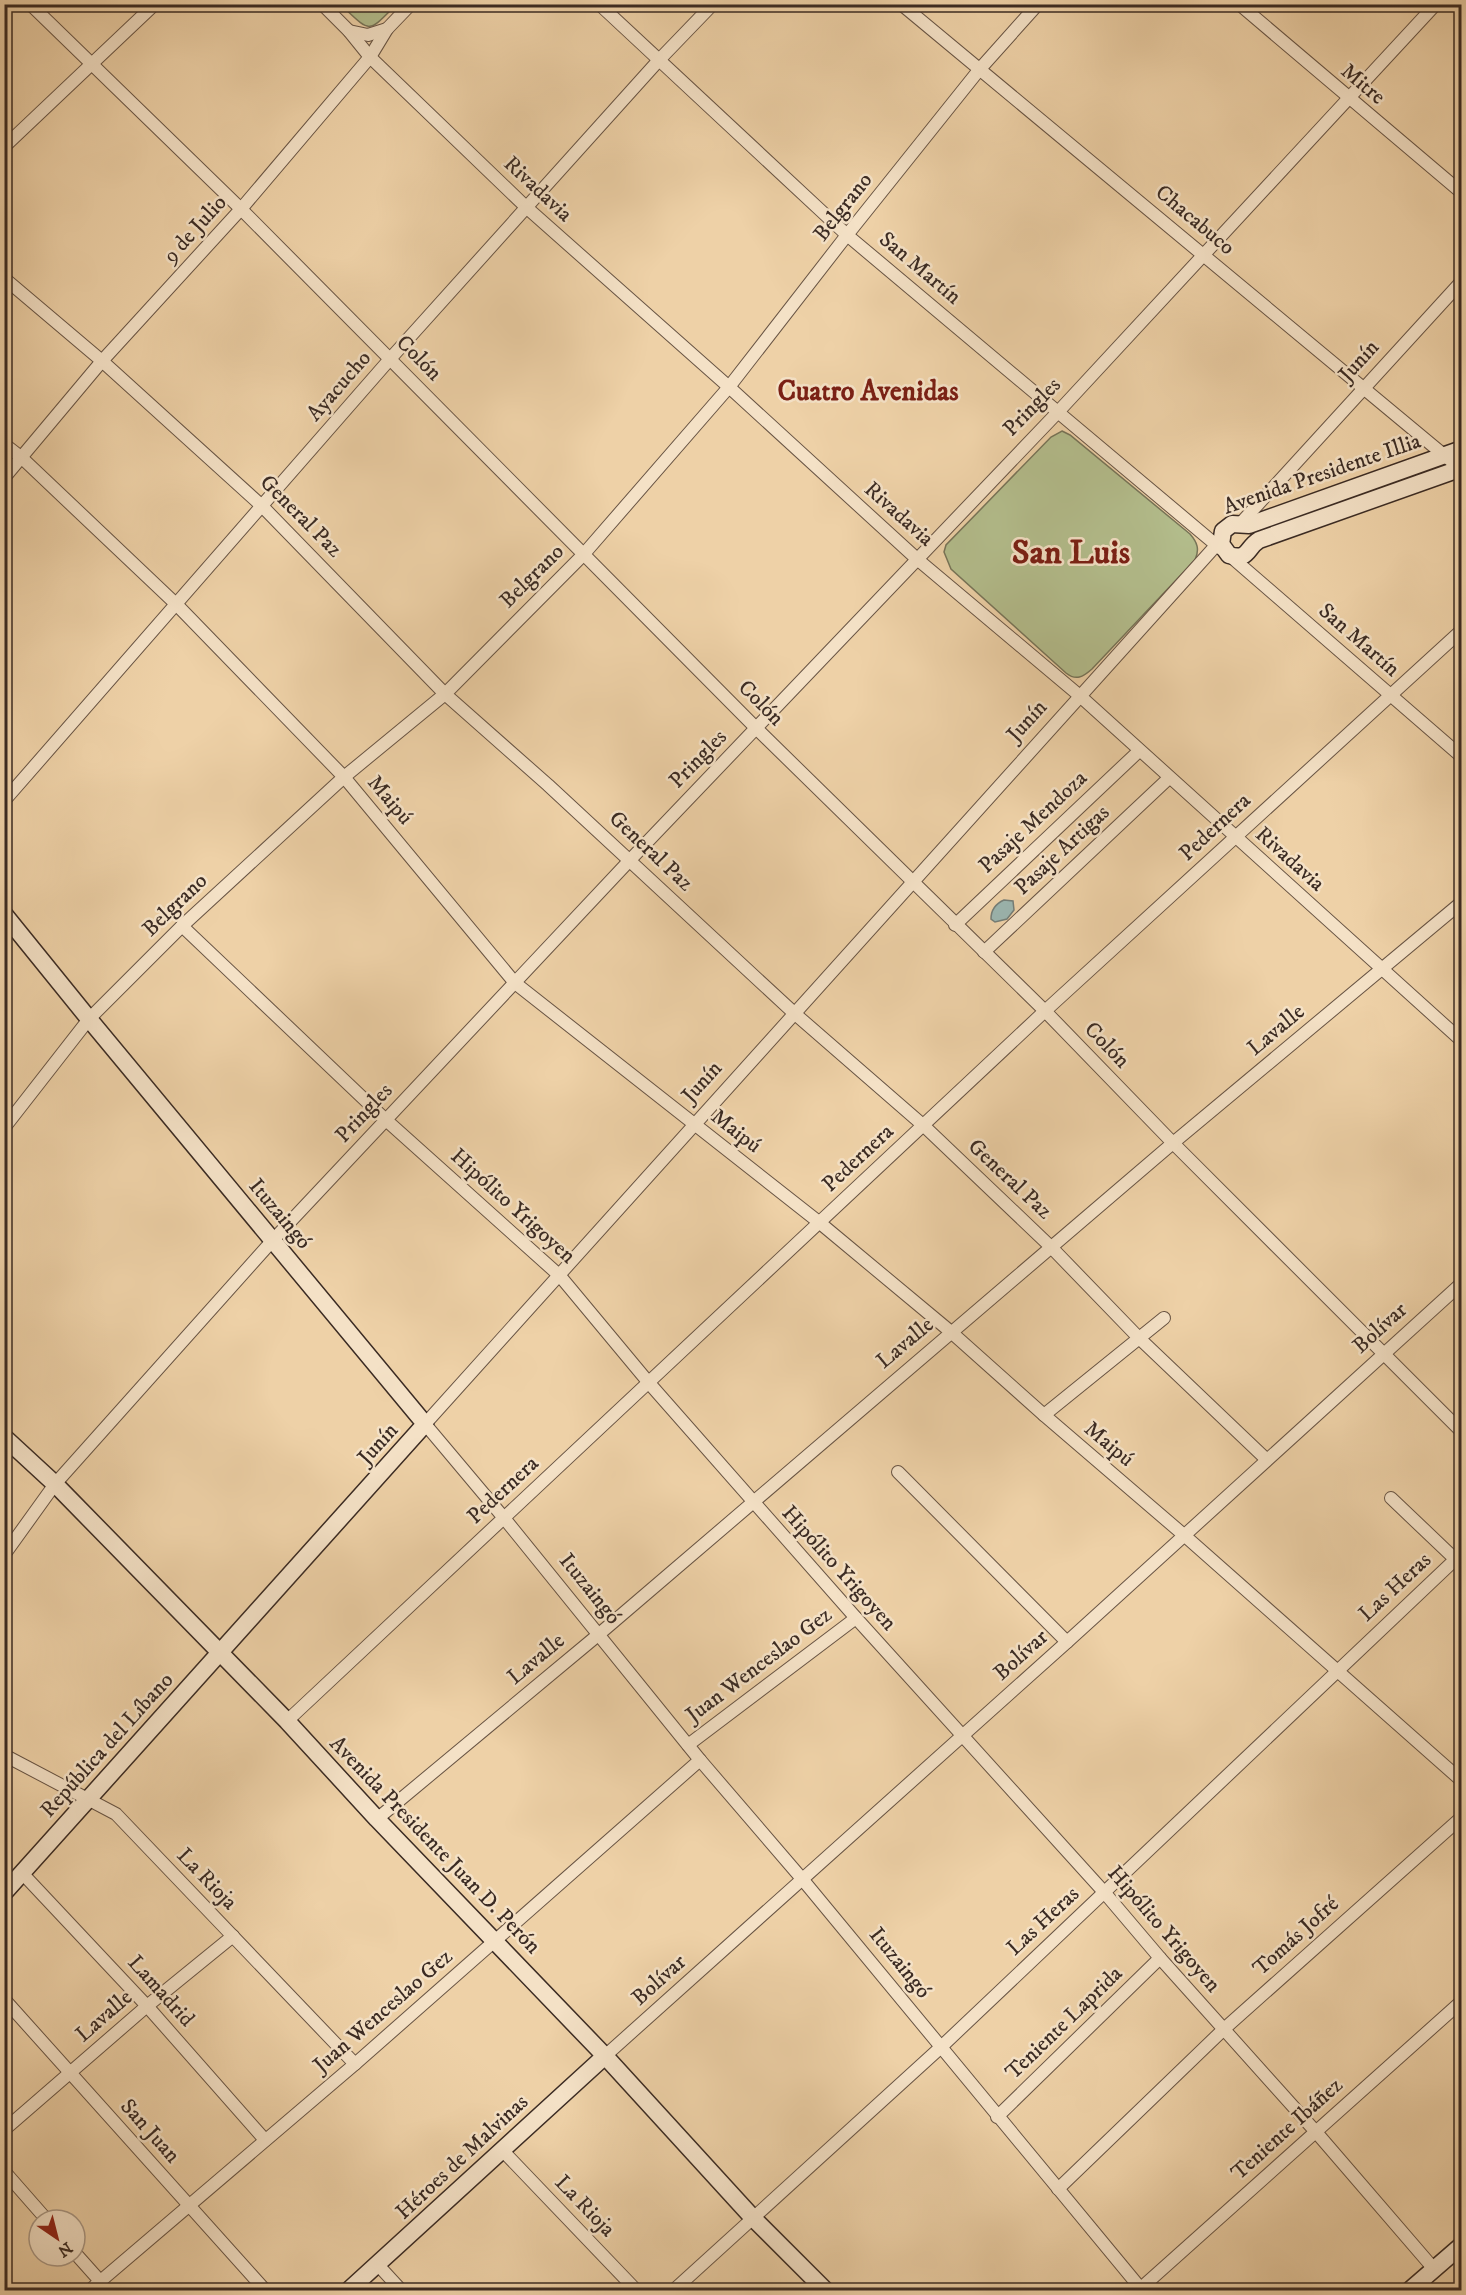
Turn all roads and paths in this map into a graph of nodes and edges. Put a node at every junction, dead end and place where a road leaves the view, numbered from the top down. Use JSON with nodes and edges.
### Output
{"nodes":[{"id":1,"x":30,"y":4,"type":"edge"},
{"id":2,"x":155,"y":4,"type":"edge"},
{"id":3,"x":322,"y":4,"type":"edge"},
{"id":4,"x":411,"y":4,"type":"edge"},
{"id":5,"x":599,"y":4,"type":"edge"},
{"id":6,"x":713,"y":4,"type":"edge"},
{"id":7,"x":901,"y":4,"type":"edge"},
{"id":8,"x":1038,"y":4,"type":"edge"},
{"id":9,"x":1239,"y":4,"type":"edge"},
{"id":10,"x":1436,"y":4,"type":"edge"},
{"id":11,"x":387,"y":28,"type":"junction"},
{"id":12,"x":349,"y":31,"type":"junction"},
{"id":13,"x":370,"y":57,"type":"junction"},
{"id":14,"x":659,"y":60,"type":"junction"},
{"id":15,"x":93,"y":64,"type":"junction"},
{"id":16,"x":979,"y":70,"type":"junction"},
{"id":17,"x":1348,"y":99,"type":"junction"},
{"id":18,"x":4,"y":147,"type":"edge"},
{"id":19,"x":1461,"y":193,"type":"edge"},
{"id":20,"x":526,"y":207,"type":"junction"},
{"id":21,"x":241,"y":209,"type":"junction"},
{"id":22,"x":847,"y":235,"type":"junction"},
{"id":23,"x":1203,"y":254,"type":"junction"},
{"id":24,"x":4,"y":278,"type":"edge"},
{"id":25,"x":1461,"y":281,"type":"edge"},
{"id":26,"x":390,"y":359,"type":"junction"},
{"id":27,"x":102,"y":361,"type":"junction"},
{"id":28,"x":729,"y":387,"type":"junction"},
{"id":29,"x":1363,"y":389,"type":"junction"},
{"id":30,"x":1058,"y":412,"type":"junction"},
{"id":31,"x":4,"y":444,"type":"edge"},
{"id":32,"x":1461,"y":449,"type":"edge"},
{"id":33,"x":1444,"y":455,"type":"junction"},
{"id":34,"x":21,"y":458,"type":"junction"},
{"id":35,"x":1461,"y":469,"type":"edge"},
{"id":36,"x":4,"y":478,"type":"edge"},
{"id":37,"x":262,"y":506,"type":"junction"},
{"id":38,"x":1240,"y":524,"type":"junction"},
{"id":39,"x":1195,"y":527,"type":"junction"},
{"id":40,"x":1223,"y":548,"type":"junction"},
{"id":41,"x":583,"y":555,"type":"junction"},
{"id":42,"x":917,"y":559,"type":"junction"},
{"id":43,"x":1195,"y":569,"type":"junction"},
{"id":44,"x":177,"y":605,"type":"junction"},
{"id":45,"x":1461,"y":630,"type":"edge"},
{"id":46,"x":445,"y":694,"type":"junction"},
{"id":47,"x":1390,"y":695,"type":"junction"},
{"id":48,"x":1080,"y":696,"type":"junction"},
{"id":49,"x":757,"y":729,"type":"junction"},
{"id":50,"x":1140,"y":751,"type":"junction"},
{"id":51,"x":1461,"y":757,"type":"edge"},
{"id":52,"x":344,"y":777,"type":"junction"},
{"id":53,"x":1169,"y":778,"type":"junction"},
{"id":54,"x":4,"y":801,"type":"edge"},
{"id":55,"x":1234,"y":838,"type":"junction"},
{"id":56,"x":630,"y":860,"type":"junction"},
{"id":57,"x":912,"y":883,"type":"junction"},
{"id":58,"x":1461,"y":902,"type":"edge"},
{"id":59,"x":4,"y":914,"type":"edge"},
{"id":60,"x":956,"y":925,"type":"junction"},
{"id":61,"x":182,"y":926,"type":"junction"},
{"id":62,"x":984,"y":952,"type":"junction"},
{"id":63,"x":1382,"y":969,"type":"junction"},
{"id":64,"x":515,"y":983,"type":"junction"},
{"id":65,"x":1045,"y":1011,"type":"junction"},
{"id":66,"x":794,"y":1013,"type":"junction"},
{"id":67,"x":88,"y":1019,"type":"junction"},
{"id":68,"x":1461,"y":1041,"type":"edge"},
{"id":69,"x":386,"y":1120,"type":"junction"},
{"id":70,"x":694,"y":1125,"type":"junction"},
{"id":71,"x":5,"y":1126,"type":"edge"},
{"id":72,"x":924,"y":1126,"type":"junction"},
{"id":73,"x":1173,"y":1143,"type":"junction"},
{"id":74,"x":820,"y":1223,"type":"junction"},
{"id":75,"x":273,"y":1240,"type":"junction"},
{"id":76,"x":1051,"y":1247,"type":"junction"},
{"id":77,"x":560,"y":1276,"type":"junction"},
{"id":78,"x":1461,"y":1283,"type":"edge"},
{"id":79,"x":1164,"y":1318,"type":"dead end"},
{"id":80,"x":951,"y":1332,"type":"junction"},
{"id":81,"x":1139,"y":1338,"type":"junction"},
{"id":82,"x":1383,"y":1354,"type":"junction"},
{"id":83,"x":649,"y":1383,"type":"junction"},
{"id":84,"x":1044,"y":1415,"type":"junction"},
{"id":85,"x":425,"y":1424,"type":"junction"},
{"id":86,"x":1461,"y":1432,"type":"edge"},
{"id":87,"x":4,"y":1437,"type":"edge"},
{"id":88,"x":1266,"y":1459,"type":"junction"},
{"id":89,"x":898,"y":1472,"type":"dead end"},
{"id":90,"x":54,"y":1484,"type":"junction"},
{"id":91,"x":1391,"y":1498,"type":"dead end"},
{"id":92,"x":752,"y":1501,"type":"junction"},
{"id":93,"x":504,"y":1518,"type":"junction"},
{"id":94,"x":1185,"y":1536,"type":"junction"},
{"id":95,"x":4,"y":1555,"type":"edge"},
{"id":96,"x":1458,"y":1556,"type":"edge"},
{"id":97,"x":855,"y":1618,"type":"junction"},
{"id":98,"x":598,"y":1635,"type":"junction"},
{"id":99,"x":1067,"y":1642,"type":"junction"},
{"id":100,"x":220,"y":1655,"type":"junction"},
{"id":101,"x":1336,"y":1671,"type":"junction"},
{"id":102,"x":287,"y":1721,"type":"junction"},
{"id":103,"x":962,"y":1736,"type":"junction"},
{"id":104,"x":688,"y":1745,"type":"junction"},
{"id":105,"x":4,"y":1755,"type":"edge"},
{"id":106,"x":700,"y":1760,"type":"junction"},
{"id":107,"x":1461,"y":1781,"type":"edge"},
{"id":108,"x":88,"y":1798,"type":"junction"},
{"id":109,"x":1461,"y":1817,"type":"edge"},
{"id":110,"x":377,"y":1819,"type":"junction"},
{"id":111,"x":22,"y":1873,"type":"junction"},
{"id":112,"x":803,"y":1880,"type":"junction"},
{"id":113,"x":1104,"y":1892,"type":"junction"},
{"id":114,"x":4,"y":1893,"type":"edge"},
{"id":115,"x":233,"y":1936,"type":"junction"},
{"id":116,"x":495,"y":1941,"type":"junction"},
{"id":117,"x":1160,"y":1958,"type":"junction"},
{"id":118,"x":4,"y":1999,"type":"edge"},
{"id":119,"x":1461,"y":2001,"type":"edge"},
{"id":120,"x":147,"y":2006,"type":"junction"},
{"id":121,"x":1224,"y":2029,"type":"junction"},
{"id":122,"x":940,"y":2048,"type":"junction"},
{"id":123,"x":605,"y":2056,"type":"junction"},
{"id":124,"x":355,"y":2064,"type":"junction"},
{"id":125,"x":70,"y":2073,"type":"junction"},
{"id":126,"x":998,"y":2117,"type":"junction"},
{"id":127,"x":4,"y":2130,"type":"edge"},
{"id":128,"x":1316,"y":2132,"type":"junction"},
{"id":129,"x":265,"y":2140,"type":"junction"},
{"id":130,"x":503,"y":2151,"type":"junction"},
{"id":131,"x":4,"y":2171,"type":"edge"},
{"id":132,"x":1058,"y":2189,"type":"junction"},
{"id":133,"x":189,"y":2205,"type":"junction"},
{"id":134,"x":36,"y":2208,"type":"edge"},
{"id":135,"x":753,"y":2218,"type":"junction"},
{"id":136,"x":1461,"y":2245,"type":"edge"},
{"id":137,"x":378,"y":2265,"type":"junction"},
{"id":138,"x":87,"y":2266,"type":"edge"},
{"id":139,"x":1434,"y":2269,"type":"junction"},
{"id":140,"x":100,"y":2281,"type":"junction"},
{"id":141,"x":1420,"y":2288,"type":"edge"},
{"id":142,"x":90,"y":2290,"type":"edge"},
{"id":143,"x":265,"y":2290,"type":"edge"},
{"id":144,"x":349,"y":2290,"type":"edge"},
{"id":145,"x":401,"y":2290,"type":"edge"},
{"id":146,"x":636,"y":2290,"type":"edge"},
{"id":147,"x":674,"y":2290,"type":"edge"},
{"id":148,"x":825,"y":2290,"type":"edge"},
{"id":149,"x":1141,"y":2290,"type":"edge"}],
"edges":[{"from":1,"to":15,"type":"street","name":"Colón"},
{"from":2,"to":15,"type":"street"},
{"from":3,"to":12,"type":"street","name":"Rivadavia"},
{"from":4,"to":11,"type":"street","name":"9 de Julio"},
{"from":5,"to":14,"type":"street","name":"San Martín"},
{"from":6,"to":14,"type":"street","name":"Ayacucho"},
{"from":7,"to":16,"type":"street","name":"Chacabuco"},
{"from":8,"to":16,"type":"street","name":"Belgrano"},
{"from":9,"to":17,"type":"street","name":"Mitre"},
{"from":10,"to":17,"type":"street","name":"Pringles"},
{"from":11,"to":12,"type":"street"},
{"from":11,"to":13,"type":"street","name":"9 de Julio"},
{"from":12,"to":13,"type":"street","name":"Rivadavia"},
{"from":13,"to":20,"type":"street","name":"Rivadavia"},
{"from":13,"to":21,"type":"street","name":"9 de Julio"},
{"from":14,"to":20,"type":"street","name":"Ayacucho"},
{"from":14,"to":22,"type":"street","name":"San Martín"},
{"from":15,"to":18,"type":"street"},
{"from":15,"to":21,"type":"street","name":"Colón"},
{"from":16,"to":22,"type":"street","name":"Belgrano"},
{"from":16,"to":23,"type":"street","name":"Chacabuco"},
{"from":17,"to":19,"type":"street","name":"Mitre"},
{"from":17,"to":23,"type":"street","name":"Pringles"},
{"from":20,"to":26,"type":"street","name":"Ayacucho"},
{"from":20,"to":28,"type":"street","name":"Rivadavia"},
{"from":21,"to":26,"type":"street","name":"Colón"},
{"from":21,"to":27,"type":"street","name":"9 de Julio"},
{"from":22,"to":28,"type":"street","name":"Belgrano"},
{"from":22,"to":30,"type":"street","name":"San Martín"},
{"from":23,"to":29,"type":"street","name":"Chacabuco"},
{"from":23,"to":30,"type":"street","name":"Pringles"},
{"from":24,"to":27,"type":"street","name":"General Paz"},
{"from":25,"to":29,"type":"street","name":"Junín"},
{"from":26,"to":37,"type":"street","name":"Ayacucho"},
{"from":26,"to":41,"type":"street","name":"Colón"},
{"from":27,"to":34,"type":"street","name":"9 de Julio"},
{"from":27,"to":37,"type":"street","name":"General Paz"},
{"from":28,"to":41,"type":"street","name":"Belgrano"},
{"from":28,"to":42,"type":"street","name":"Rivadavia"},
{"from":29,"to":33,"type":"street","name":"Chacabuco"},
{"from":29,"to":38,"type":"street","name":"Junín"},
{"from":30,"to":39,"type":"street","name":"San Martín"},
{"from":30,"to":42,"type":"street","name":"Pringles"},
{"from":31,"to":34,"type":"street","name":"Maipú"},
{"from":32,"to":33,"type":"street","name":"Avenida Presidente Illia"},
{"from":33,"to":35,"type":"street","name":"Chacabuco"},
{"from":33,"to":38,"type":"street","name":"Avenida Presidente Illia"},
{"from":34,"to":36,"type":"street","name":"9 de Julio"},
{"from":34,"to":44,"type":"street","name":"Maipú"},
{"from":35,"to":40,"type":"street","name":"Avenida Presidente Illia"},
{"from":37,"to":44,"type":"street","name":"Ayacucho"},
{"from":37,"to":46,"type":"street","name":"General Paz"},
{"from":38,"to":40,"type":"street","name":"Avenida Presidente Illia"},
{"from":39,"to":40,"type":"street","name":"San Martín"},
{"from":39,"to":43,"type":"street"},
{"from":40,"to":43,"type":"street","name":"Junín"},
{"from":40,"to":47,"type":"street","name":"San Martín"},
{"from":41,"to":46,"type":"street","name":"Belgrano"},
{"from":41,"to":49,"type":"street","name":"Colón"},
{"from":42,"to":48,"type":"street","name":"Rivadavia"},
{"from":42,"to":49,"type":"street","name":"Pringles"},
{"from":43,"to":48,"type":"street","name":"Junín"},
{"from":44,"to":52,"type":"street","name":"Maipú"},
{"from":44,"to":54,"type":"street","name":"Ayacucho"},
{"from":45,"to":47,"type":"street","name":"Pedernera"},
{"from":46,"to":52,"type":"street","name":"Belgrano"},
{"from":46,"to":56,"type":"street","name":"General Paz"},
{"from":47,"to":51,"type":"street","name":"San Martín"},
{"from":47,"to":55,"type":"street","name":"Pedernera"},
{"from":48,"to":50,"type":"street","name":"Rivadavia"},
{"from":48,"to":57,"type":"street","name":"Junín"},
{"from":49,"to":56,"type":"street","name":"Pringles"},
{"from":49,"to":57,"type":"street","name":"Colón"},
{"from":50,"to":53,"type":"street","name":"Rivadavia"},
{"from":50,"to":60,"type":"street","name":"Pasaje Mendoza"},
{"from":52,"to":61,"type":"street","name":"Belgrano"},
{"from":52,"to":64,"type":"street","name":"Maipú"},
{"from":53,"to":55,"type":"street","name":"Rivadavia"},
{"from":53,"to":62,"type":"street","name":"Pasaje Artigas"},
{"from":55,"to":63,"type":"street","name":"Rivadavia"},
{"from":55,"to":65,"type":"street","name":"Pedernera"},
{"from":56,"to":64,"type":"street","name":"Pringles"},
{"from":56,"to":66,"type":"street","name":"General Paz"},
{"from":57,"to":60,"type":"street","name":"Colón"},
{"from":57,"to":66,"type":"street","name":"Junín"},
{"from":58,"to":63,"type":"street","name":"Lavalle"},
{"from":59,"to":67,"type":"street","name":"Ituzaingó"},
{"from":60,"to":62,"type":"street","name":"Colón"},
{"from":61,"to":67,"type":"street","name":"Belgrano"},
{"from":61,"to":69,"type":"street","name":"Hipólito Yrigoyen"},
{"from":62,"to":65,"type":"street","name":"Colón"},
{"from":63,"to":68,"type":"street","name":"Rivadavia"},
{"from":63,"to":73,"type":"street","name":"Lavalle"},
{"from":64,"to":69,"type":"street","name":"Pringles"},
{"from":64,"to":70,"type":"street","name":"Maipú"},
{"from":65,"to":72,"type":"street","name":"Pedernera"},
{"from":65,"to":73,"type":"street","name":"Colón"},
{"from":66,"to":70,"type":"street","name":"Junín"},
{"from":66,"to":72,"type":"street","name":"General Paz"},
{"from":67,"to":71,"type":"street","name":"Belgrano"},
{"from":67,"to":75,"type":"street","name":"Ituzaingó"},
{"from":69,"to":75,"type":"street","name":"Pringles"},
{"from":69,"to":77,"type":"street","name":"Hipólito Yrigoyen"},
{"from":70,"to":74,"type":"street","name":"Maipú"},
{"from":70,"to":77,"type":"street","name":"Junín"},
{"from":72,"to":74,"type":"street","name":"Pedernera"},
{"from":72,"to":76,"type":"street","name":"General Paz"},
{"from":73,"to":76,"type":"street","name":"Lavalle"},
{"from":73,"to":82,"type":"street","name":"Colón"},
{"from":74,"to":80,"type":"street","name":"Maipú"},
{"from":74,"to":83,"type":"street","name":"Pedernera"},
{"from":75,"to":85,"type":"street","name":"Ituzaingó"},
{"from":75,"to":90,"type":"street","name":"Pringles"},
{"from":76,"to":80,"type":"street","name":"Lavalle"},
{"from":76,"to":81,"type":"street","name":"General Paz"},
{"from":77,"to":83,"type":"street","name":"Hipólito Yrigoyen"},
{"from":77,"to":85,"type":"street","name":"Junín"},
{"from":78,"to":82,"type":"street","name":"Bolívar"},
{"from":79,"to":81,"type":"street"},
{"from":80,"to":84,"type":"street","name":"Maipú"},
{"from":80,"to":92,"type":"street","name":"Lavalle"},
{"from":81,"to":84,"type":"street"},
{"from":81,"to":88,"type":"street","name":"General Paz"},
{"from":82,"to":86,"type":"street","name":"Colón"},
{"from":82,"to":88,"type":"street","name":"Bolívar"},
{"from":83,"to":92,"type":"street","name":"Hipólito Yrigoyen"},
{"from":83,"to":93,"type":"street","name":"Pedernera"},
{"from":84,"to":94,"type":"street","name":"Maipú"},
{"from":85,"to":93,"type":"street","name":"Ituzaingó"},
{"from":85,"to":100,"type":"street","name":"Junín"},
{"from":87,"to":90,"type":"street","name":"Avenida Presidente Juan D. Perón"},
{"from":88,"to":94,"type":"street","name":"Bolívar"},
{"from":89,"to":99,"type":"street"},
{"from":90,"to":95,"type":"street","name":"Pringles"},
{"from":90,"to":100,"type":"street","name":"Avenida Presidente Juan D. Perón"},
{"from":91,"to":96,"type":"street"},
{"from":92,"to":97,"type":"street","name":"Hipólito Yrigoyen"},
{"from":92,"to":98,"type":"street","name":"Lavalle"},
{"from":93,"to":98,"type":"street","name":"Ituzaingó"},
{"from":93,"to":102,"type":"street","name":"Pedernera"},
{"from":94,"to":99,"type":"street","name":"Bolívar"},
{"from":94,"to":101,"type":"street","name":"Maipú"},
{"from":96,"to":101,"type":"street","name":"Las Heras"},
{"from":97,"to":103,"type":"street","name":"Hipólito Yrigoyen"},
{"from":97,"to":104,"type":"street","name":"Juan Wenceslao Gez"},
{"from":98,"to":104,"type":"street","name":"Ituzaingó"},
{"from":98,"to":110,"type":"street","name":"Lavalle"},
{"from":99,"to":103,"type":"street","name":"Bolívar"},
{"from":100,"to":102,"type":"street","name":"Avenida Presidente Juan D. Perón"},
{"from":100,"to":108,"type":"street","name":"República del Líbano"},
{"from":101,"to":107,"type":"street","name":"Maipú"},
{"from":101,"to":113,"type":"street","name":"Las Heras"},
{"from":102,"to":110,"type":"street","name":"Avenida Presidente Juan D. Perón"},
{"from":103,"to":112,"type":"street","name":"Bolívar"},
{"from":103,"to":113,"type":"street","name":"Hipólito Yrigoyen"},
{"from":104,"to":106,"type":"street","name":"Ituzaingó"},
{"from":105,"to":108,"type":"street","name":"La Rioja"},
{"from":106,"to":112,"type":"street","name":"Ituzaingó"},
{"from":106,"to":116,"type":"street","name":"Juan Wenceslao Gez"},
{"from":108,"to":111,"type":"street","name":"República del Líbano"},
{"from":108,"to":115,"type":"street","name":"La Rioja"},
{"from":109,"to":121,"type":"street","name":"Tomás Jofré"},
{"from":110,"to":116,"type":"street","name":"Avenida Presidente Juan D. Perón"},
{"from":111,"to":114,"type":"street","name":"República del Líbano"},
{"from":111,"to":120,"type":"street","name":"Lamadrid"},
{"from":112,"to":122,"type":"street","name":"Ituzaingó"},
{"from":112,"to":123,"type":"street","name":"Bolívar"},
{"from":113,"to":117,"type":"street","name":"Hipólito Yrigoyen"},
{"from":113,"to":122,"type":"street","name":"Las Heras"},
{"from":115,"to":120,"type":"street","name":"Lavalle"},
{"from":115,"to":124,"type":"street","name":"La Rioja"},
{"from":116,"to":123,"type":"street","name":"Avenida Presidente Juan D. Perón"},
{"from":116,"to":124,"type":"street","name":"Juan Wenceslao Gez"},
{"from":117,"to":121,"type":"street","name":"Hipólito Yrigoyen"},
{"from":117,"to":126,"type":"street","name":"Teniente Laprida"},
{"from":118,"to":125,"type":"street","name":"San Juan"},
{"from":119,"to":128,"type":"street","name":"Teniente Ibáñez"},
{"from":120,"to":125,"type":"street","name":"Lavalle"},
{"from":120,"to":129,"type":"street","name":"Lamadrid"},
{"from":121,"to":128,"type":"street","name":"Hipólito Yrigoyen"},
{"from":121,"to":132,"type":"street","name":"Tomás Jofré"},
{"from":122,"to":126,"type":"street","name":"Ituzaingó"},
{"from":122,"to":135,"type":"street","name":"Las Heras"},
{"from":123,"to":130,"type":"street","name":"Héroes de Malvinas"},
{"from":123,"to":135,"type":"street","name":"Avenida Presidente Juan D. Perón"},
{"from":124,"to":129,"type":"street","name":"Juan Wenceslao Gez"},
{"from":125,"to":127,"type":"street","name":"Lavalle"},
{"from":125,"to":133,"type":"street","name":"San Juan"},
{"from":126,"to":132,"type":"street","name":"Ituzaingó"},
{"from":128,"to":139,"type":"street","name":"Hipólito Yrigoyen"},
{"from":128,"to":149,"type":"street","name":"Teniente Ibáñez"},
{"from":129,"to":133,"type":"street","name":"Juan Wenceslao Gez"},
{"from":130,"to":137,"type":"street","name":"Héroes de Malvinas"},
{"from":130,"to":146,"type":"street","name":"La Rioja"},
{"from":131,"to":134,"type":"street"},
{"from":132,"to":149,"type":"street","name":"Ituzaingó"},
{"from":133,"to":140,"type":"street","name":"Juan Wenceslao Gez"},
{"from":133,"to":143,"type":"street","name":"San Juan"},
{"from":135,"to":147,"type":"street","name":"Las Heras"},
{"from":135,"to":148,"type":"street","name":"Avenida Presidente Juan D. Perón"},
{"from":136,"to":139,"type":"street"},
{"from":137,"to":144,"type":"street","name":"Héroes de Malvinas"},
{"from":137,"to":145,"type":"street"},
{"from":138,"to":140,"type":"street"},
{"from":139,"to":141,"type":"street"},
{"from":140,"to":142,"type":"street","name":"Juan Wenceslao Gez"}]}
